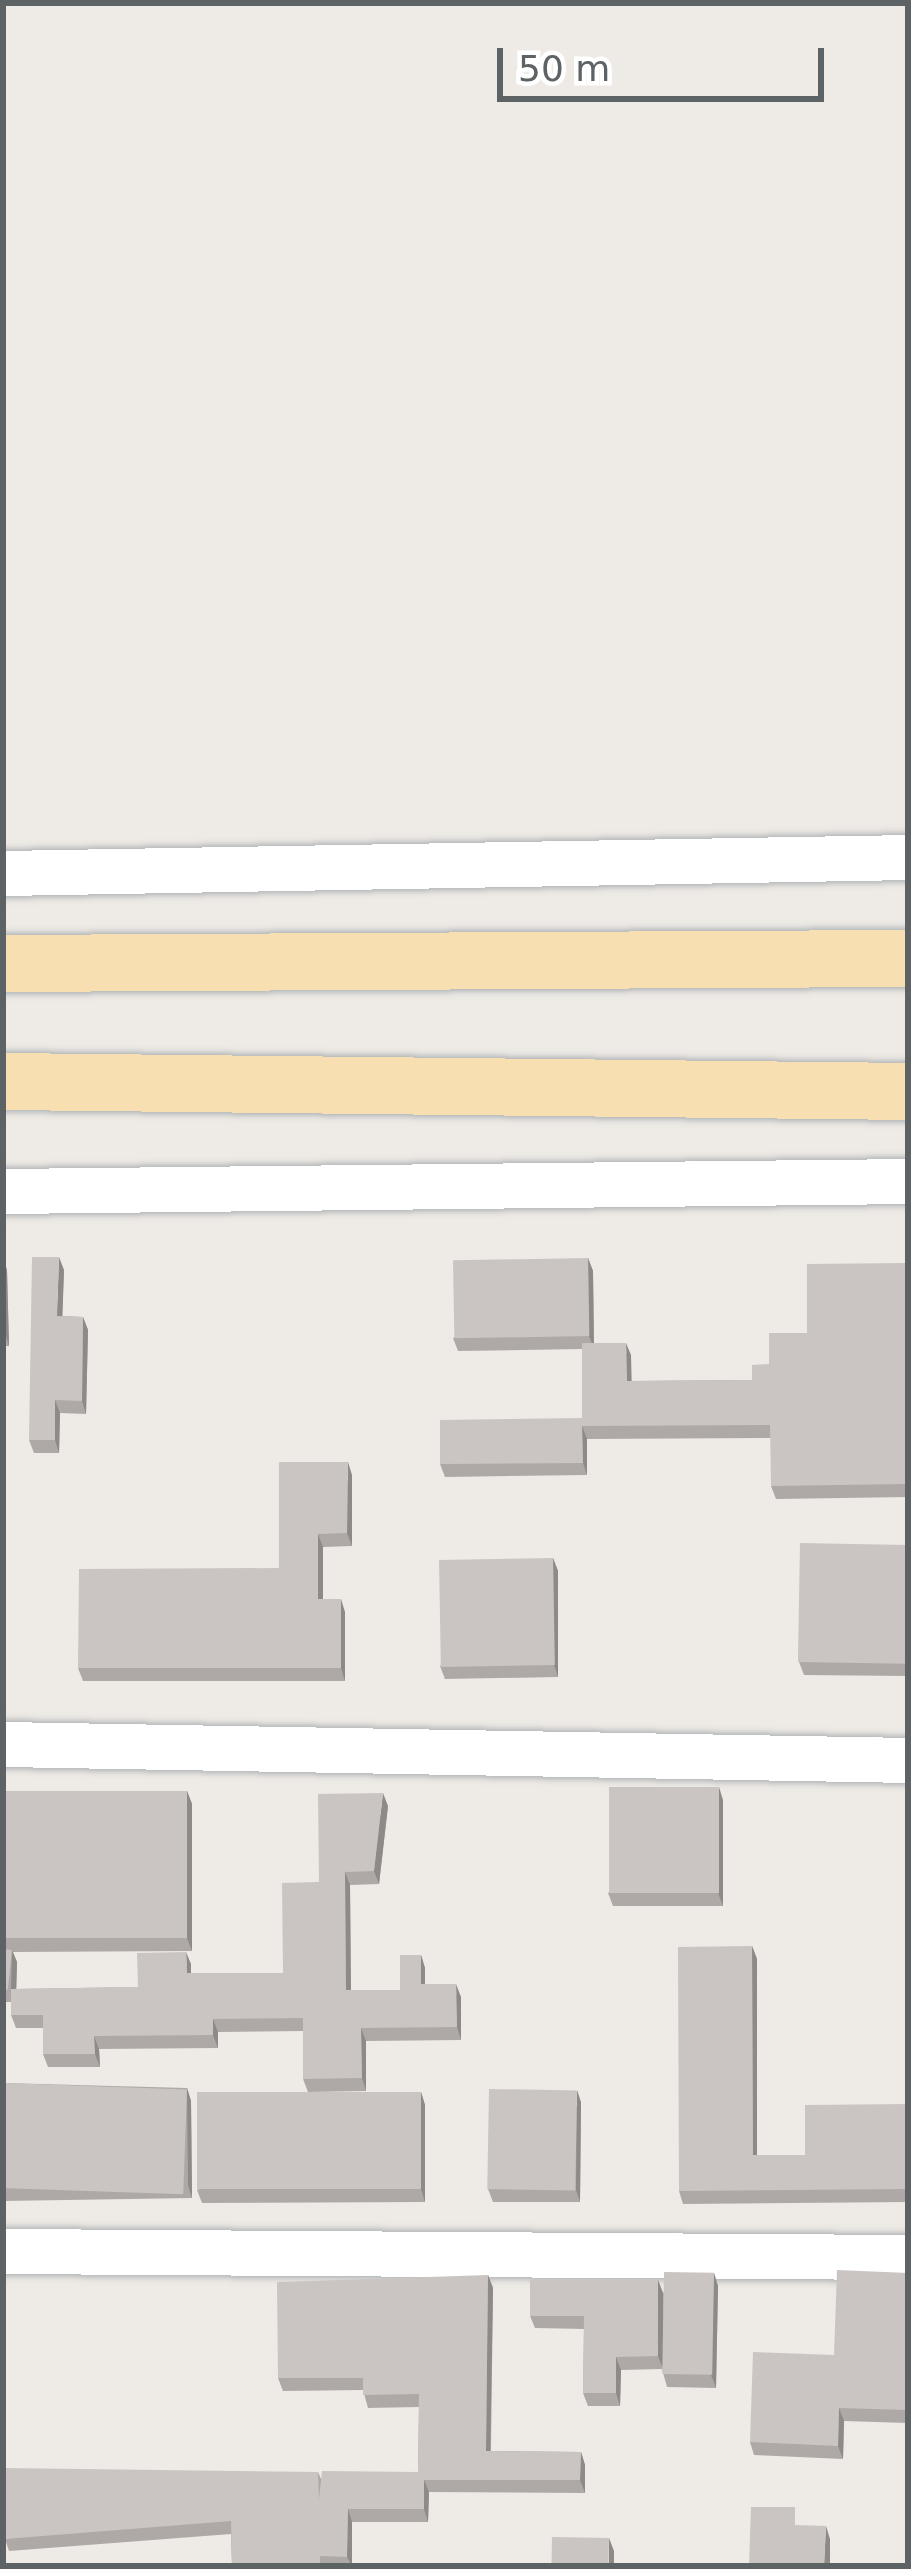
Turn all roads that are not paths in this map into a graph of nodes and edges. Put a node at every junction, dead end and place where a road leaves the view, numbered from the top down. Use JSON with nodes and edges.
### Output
{"nodes":[{"id":1,"x":908,"y":857,"type":"edge"},
{"id":2,"x":3,"y":873,"type":"edge"},
{"id":3,"x":908,"y":958,"type":"edge"},
{"id":4,"x":3,"y":962,"type":"edge"},
{"id":5,"x":3,"y":1081,"type":"edge"},
{"id":6,"x":908,"y":1091,"type":"edge"},
{"id":7,"x":908,"y":1181,"type":"edge"},
{"id":8,"x":3,"y":1191,"type":"edge"},
{"id":9,"x":3,"y":1744,"type":"edge"},
{"id":10,"x":908,"y":1760,"type":"edge"},
{"id":11,"x":3,"y":2251,"type":"edge"},
{"id":12,"x":908,"y":2257,"type":"edge"}],
"edges":[{"from":1,"to":2,"type":"street"},
{"from":3,"to":4,"type":"main road"},
{"from":5,"to":6,"type":"main road"},
{"from":7,"to":8,"type":"street"},
{"from":9,"to":10,"type":"street"},
{"from":11,"to":12,"type":"street"}]}
